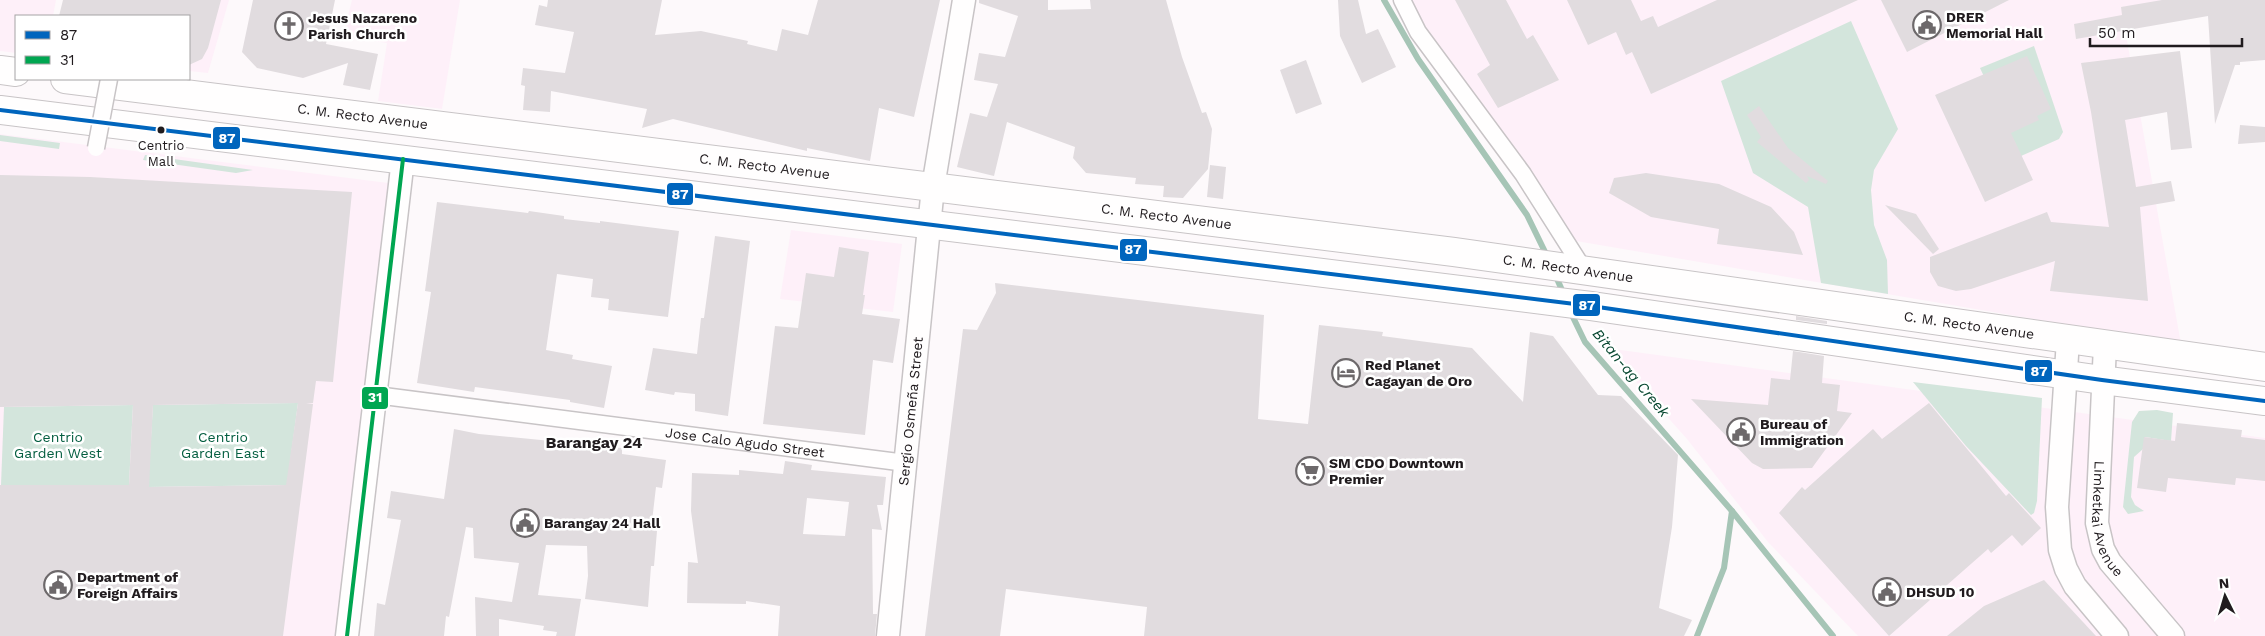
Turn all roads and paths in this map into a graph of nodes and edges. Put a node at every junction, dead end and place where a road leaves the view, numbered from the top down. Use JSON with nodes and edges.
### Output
{"nodes":[{"id":1,"x":964,"y":0,"type":"edge"},
{"id":2,"x":1402,"y":0,"type":"edge"},
{"id":3,"x":0,"y":70,"type":"edge"},
{"id":4,"x":15,"y":72,"type":"edge"},
{"id":5,"x":73,"y":80,"type":"edge"},
{"id":6,"x":109,"y":80,"type":"edge"},
{"id":7,"x":0,"y":110,"type":"edge"},
{"id":8,"x":96,"y":148,"type":"dead end"},
{"id":9,"x":403,"y":160,"type":"junction"},
{"id":10,"x":933,"y":187,"type":"junction"},
{"id":11,"x":929,"y":224,"type":"junction"},
{"id":12,"x":1580,"y":270,"type":"junction"},
{"id":13,"x":2068,"y":340,"type":"junction"},
{"id":14,"x":2105,"y":345,"type":"junction"},
{"id":15,"x":2265,"y":367,"type":"edge"},
{"id":16,"x":2066,"y":375,"type":"junction"},
{"id":17,"x":2102,"y":380,"type":"junction"},
{"id":18,"x":376,"y":395,"type":"junction"},
{"id":19,"x":2265,"y":401,"type":"edge"},
{"id":20,"x":906,"y":463,"type":"junction"},
{"id":21,"x":347,"y":636,"type":"edge"},
{"id":22,"x":888,"y":636,"type":"edge"},
{"id":23,"x":2117,"y":636,"type":"edge"},
{"id":24,"x":2173,"y":636,"type":"edge"}],
"edges":[{"from":1,"to":10,"type":"street","name":"Sergio Osmeña Street"},
{"from":2,"to":12,"type":"street"},
{"from":3,"to":4,"type":"highway"},
{"from":5,"to":10,"type":"highway","name":"C. M. Recto Avenue"},
{"from":6,"to":8,"type":"street","bridge":true},
{"from":7,"to":9,"type":"highway"},
{"from":9,"to":11,"type":"highway"},
{"from":9,"to":18,"type":"street"},
{"from":10,"to":11,"type":"street","name":"Sergio Osmeña Street"},
{"from":10,"to":12,"type":"highway","name":"C. M. Recto Avenue"},
{"from":11,"to":16,"type":"highway"},
{"from":11,"to":20,"type":"street","name":"Sergio Osmeña Street"},
{"from":12,"to":13,"type":"highway","name":"C. M. Recto Avenue"},
{"from":13,"to":14,"type":"highway","name":"C. M. Recto Avenue"},
{"from":13,"to":16,"type":"street"},
{"from":14,"to":15,"type":"highway","name":"C. M. Recto Avenue"},
{"from":14,"to":17,"type":"street","name":"Limketkai Avenue"},
{"from":16,"to":17,"type":"highway"},
{"from":16,"to":23,"type":"street"},
{"from":17,"to":19,"type":"highway"},
{"from":17,"to":24,"type":"street","name":"Limketkai Avenue"},
{"from":18,"to":20,"type":"street","name":"Jose Calo Agudo Street"},
{"from":18,"to":21,"type":"street"},
{"from":20,"to":22,"type":"street","name":"Sergio Osmeña Street"}]}
